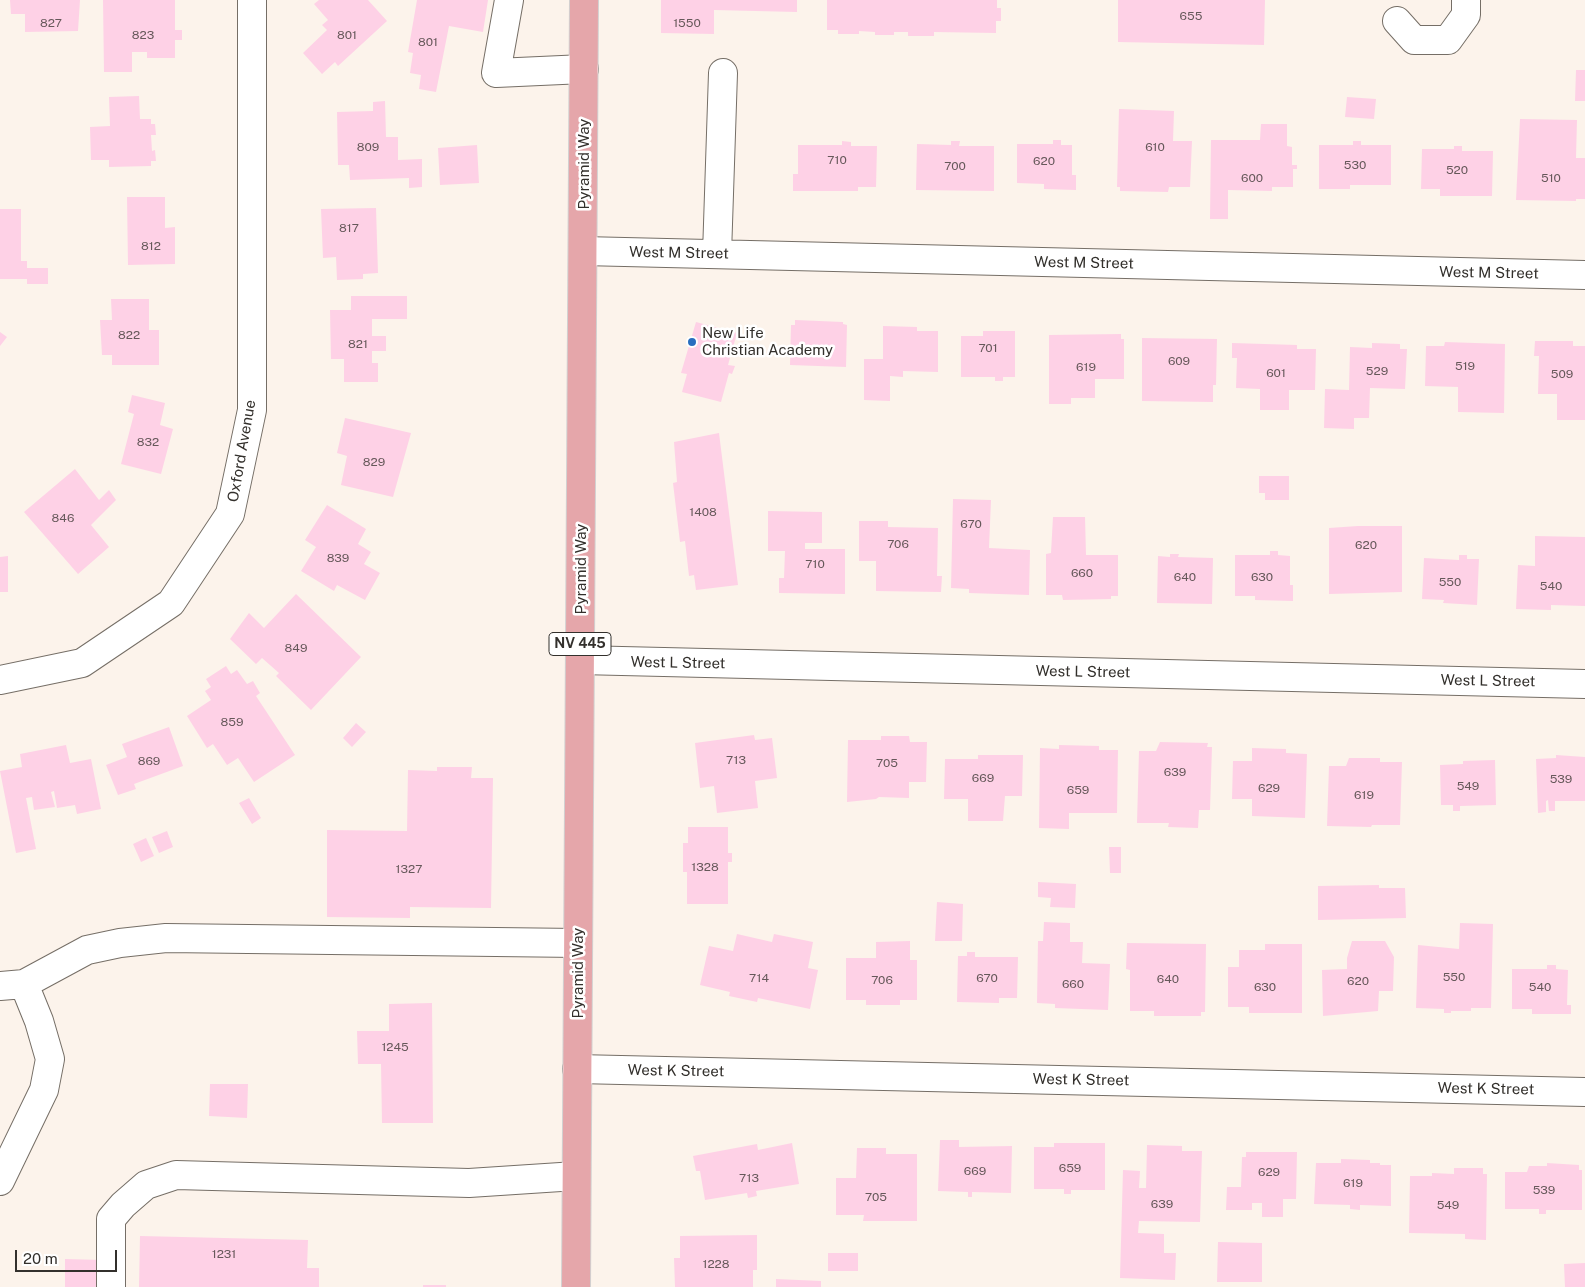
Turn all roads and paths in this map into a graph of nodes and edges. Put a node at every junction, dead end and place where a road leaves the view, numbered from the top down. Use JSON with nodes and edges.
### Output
{"nodes":[{"id":1,"x":252,"y":0,"type":"edge"},
{"id":2,"x":509,"y":0,"type":"edge"},
{"id":3,"x":584,"y":0,"type":"edge"},
{"id":4,"x":1466,"y":0,"type":"edge"},
{"id":5,"x":1397,"y":21,"type":"dead end"},
{"id":6,"x":584,"y":69,"type":"junction"},
{"id":7,"x":723,"y":73,"type":"dead end"},
{"id":8,"x":584,"y":251,"type":"junction"},
{"id":9,"x":717,"y":254,"type":"junction"},
{"id":10,"x":1585,"y":275,"type":"edge"},
{"id":11,"x":580,"y":660,"type":"junction"},
{"id":12,"x":0,"y":680,"type":"edge"},
{"id":13,"x":1585,"y":684,"type":"edge"},
{"id":14,"x":578,"y":943,"type":"junction"},
{"id":15,"x":12,"y":985,"type":"edge"},
{"id":16,"x":577,"y":1069,"type":"junction"},
{"id":17,"x":1585,"y":1092,"type":"edge"},
{"id":18,"x":576,"y":1176,"type":"junction"},
{"id":19,"x":0,"y":1181,"type":"edge"},
{"id":20,"x":111,"y":1287,"type":"edge"},
{"id":21,"x":576,"y":1287,"type":"edge"}],
"edges":[{"from":1,"to":12,"type":"street","name":"Oxford Avenue"},
{"from":2,"to":6,"type":"street"},
{"from":3,"to":6,"type":"main road","name":"Pyramid Way","number":"NV 445"},
{"from":4,"to":5,"type":"street"},
{"from":6,"to":8,"type":"main road","name":"Pyramid Way","number":"NV 445"},
{"from":7,"to":9,"type":"street"},
{"from":8,"to":9,"type":"street","name":"West M Street"},
{"from":8,"to":11,"type":"main road","name":"Pyramid Way","number":"NV 445"},
{"from":9,"to":10,"type":"street","name":"West M Street"},
{"from":11,"to":13,"type":"street","name":"West L Street"},
{"from":11,"to":14,"type":"main road","name":"Pyramid Way","number":"NV 445"},
{"from":14,"to":15,"type":"street"},
{"from":14,"to":16,"type":"main road","name":"Pyramid Way","number":"NV 445"},
{"from":15,"to":19,"type":"street"},
{"from":16,"to":17,"type":"street","name":"West K Street"},
{"from":16,"to":18,"type":"main road","name":"Pyramid Way","number":"NV 445"},
{"from":18,"to":20,"type":"street"},
{"from":18,"to":21,"type":"main road","name":"Pyramid Way","number":"NV 445"}]}
